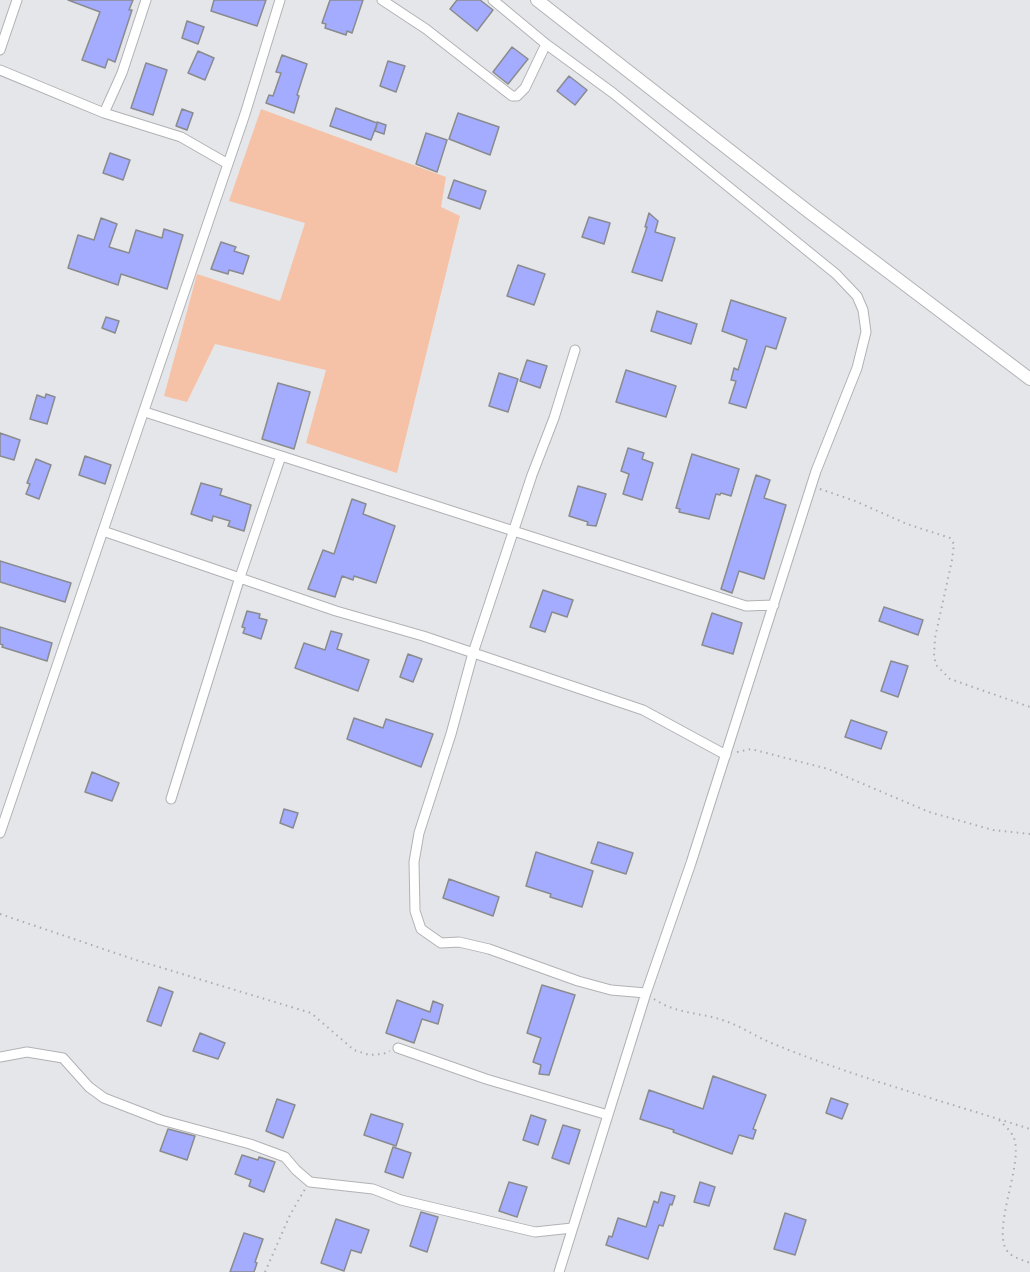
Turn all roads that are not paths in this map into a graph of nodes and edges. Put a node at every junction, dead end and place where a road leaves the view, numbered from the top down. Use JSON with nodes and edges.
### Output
{"nodes":[{"id":1,"x":17,"y":0,"type":"edge"},
{"id":2,"x":146,"y":0,"type":"edge"},
{"id":3,"x":280,"y":0,"type":"edge"},
{"id":4,"x":382,"y":0,"type":"edge"},
{"id":5,"x":493,"y":0,"type":"edge"},
{"id":6,"x":537,"y":0,"type":"edge"},
{"id":7,"x":546,"y":44,"type":"junction"},
{"id":8,"x":0,"y":50,"type":"edge"},
{"id":9,"x":0,"y":70,"type":"edge"},
{"id":10,"x":104,"y":113,"type":"junction"},
{"id":11,"x":228,"y":164,"type":"junction"},
{"id":12,"x":575,"y":350,"type":"dead end"},
{"id":13,"x":1030,"y":379,"type":"edge"},
{"id":14,"x":145,"y":412,"type":"junction"},
{"id":15,"x":281,"y":456,"type":"junction"},
{"id":16,"x":103,"y":531,"type":"junction"},
{"id":17,"x":514,"y":532,"type":"junction"},
{"id":18,"x":240,"y":577,"type":"junction"},
{"id":19,"x":774,"y":605,"type":"junction"},
{"id":20,"x":473,"y":653,"type":"junction"},
{"id":21,"x":726,"y":755,"type":"junction"},
{"id":22,"x":171,"y":799,"type":"dead end"},
{"id":23,"x":0,"y":833,"type":"edge"},
{"id":24,"x":646,"y":993,"type":"junction"},
{"id":25,"x":398,"y":1048,"type":"road end"},
{"id":26,"x":0,"y":1057,"type":"edge"},
{"id":27,"x":608,"y":1115,"type":"junction"},
{"id":28,"x":572,"y":1228,"type":"junction"},
{"id":29,"x":559,"y":1272,"type":"edge"}],
"edges":[{"from":1,"to":8,"type":"street"},
{"from":2,"to":10,"type":"street"},
{"from":3,"to":11,"type":"street"},
{"from":4,"to":7,"type":"street"},
{"from":5,"to":7,"type":"street"},
{"from":6,"to":13,"type":"main road"},
{"from":7,"to":19,"type":"street"},
{"from":9,"to":10,"type":"street"},
{"from":10,"to":11,"type":"street"},
{"from":11,"to":14,"type":"street"},
{"from":12,"to":17,"type":"street"},
{"from":14,"to":15,"type":"street"},
{"from":14,"to":16,"type":"street"},
{"from":15,"to":17,"type":"street"},
{"from":15,"to":18,"type":"street"},
{"from":16,"to":18,"type":"street"},
{"from":16,"to":23,"type":"street"},
{"from":17,"to":19,"type":"street"},
{"from":17,"to":20,"type":"street"},
{"from":18,"to":20,"type":"street"},
{"from":18,"to":22,"type":"street"},
{"from":19,"to":21,"type":"street"},
{"from":20,"to":21,"type":"street"},
{"from":20,"to":24,"type":"street"},
{"from":21,"to":24,"type":"street"},
{"from":24,"to":27,"type":"street"},
{"from":25,"to":27,"type":"street"},
{"from":26,"to":28,"type":"street"},
{"from":27,"to":28,"type":"street"},
{"from":28,"to":29,"type":"street"}]}
